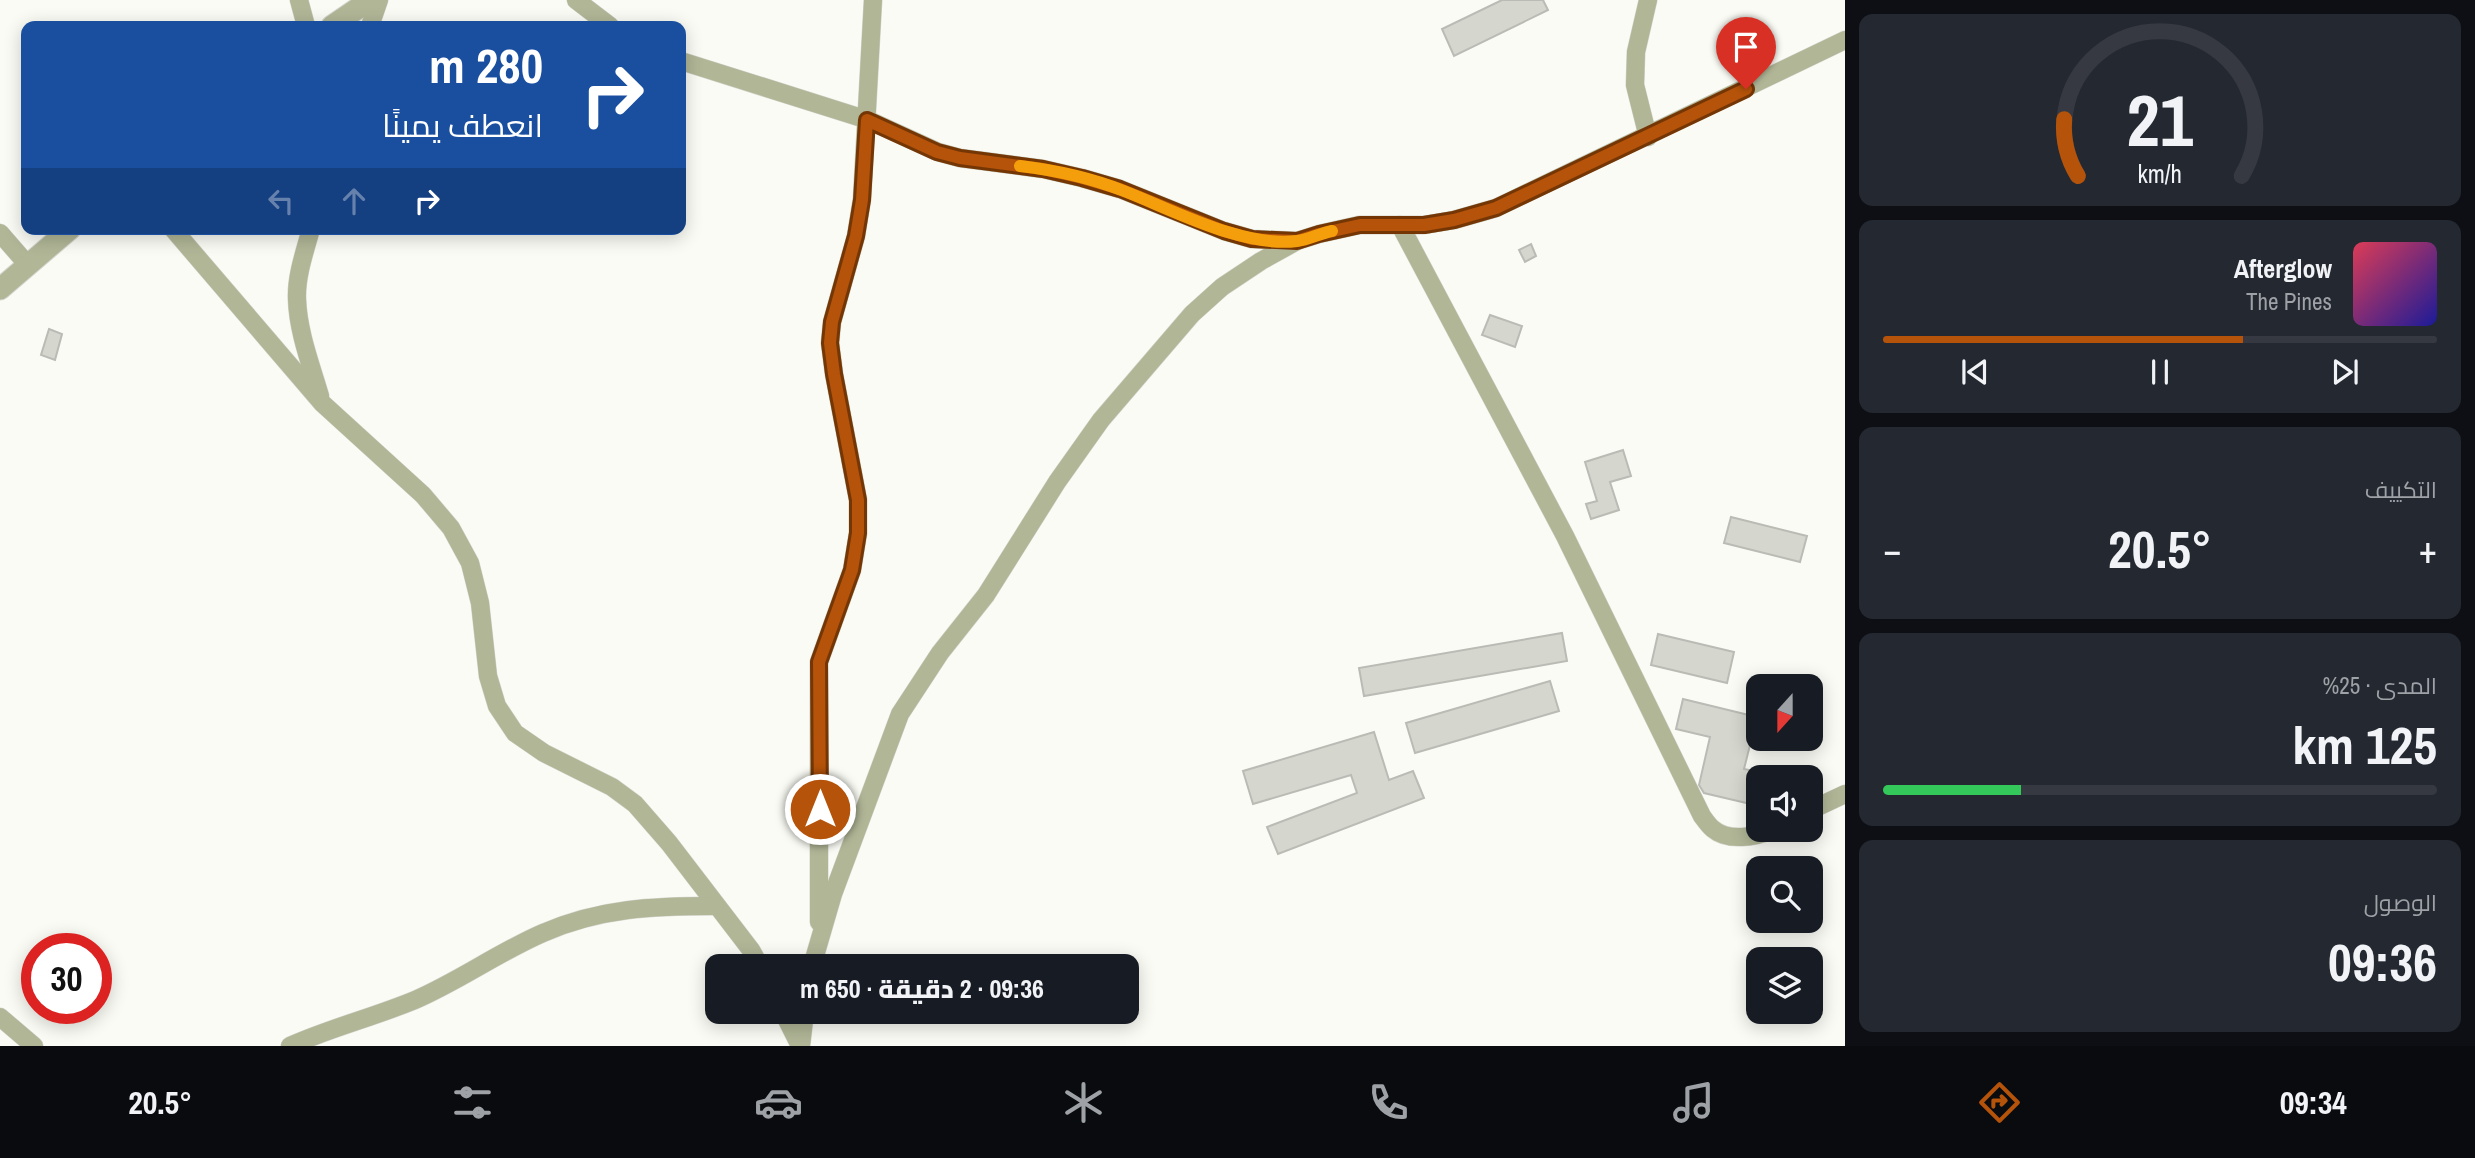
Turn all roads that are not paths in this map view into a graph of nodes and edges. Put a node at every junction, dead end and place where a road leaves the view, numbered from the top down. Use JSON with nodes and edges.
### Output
{"nodes":[{"id":1,"x":299,"y":0,"type":"edge"},
{"id":2,"x":370,"y":0,"type":"edge"},
{"id":3,"x":379,"y":0,"type":"edge"},
{"id":4,"x":576,"y":0,"type":"edge"},
{"id":5,"x":873,"y":0,"type":"edge"},
{"id":6,"x":1647,"y":0,"type":"edge"},
{"id":7,"x":305,"y":21,"type":"edge"},
{"id":8,"x":339,"y":21,"type":"edge"},
{"id":9,"x":372,"y":21,"type":"edge"},
{"id":10,"x":603,"y":21,"type":"edge"},
{"id":11,"x":1845,"y":40,"type":"edge"},
{"id":12,"x":686,"y":63,"type":"edge"},
{"id":13,"x":867,"y":120,"type":"junction"},
{"id":14,"x":1648,"y":137,"type":"junction"},
{"id":15,"x":1400,"y":225,"type":"junction"},
{"id":16,"x":0,"y":233,"type":"edge"},
{"id":17,"x":63,"y":235,"type":"edge"},
{"id":18,"x":178,"y":235,"type":"edge"},
{"id":19,"x":310,"y":235,"type":"edge"},
{"id":20,"x":1297,"y":241,"type":"junction"},
{"id":21,"x":27,"y":264,"type":"junction"},
{"id":22,"x":0,"y":289,"type":"edge"},
{"id":23,"x":322,"y":403,"type":"junction"},
{"id":24,"x":1845,"y":794,"type":"edge"},
{"id":25,"x":1823,"y":804,"type":"edge"},
{"id":26,"x":1746,"y":835,"type":"edge"},
{"id":27,"x":715,"y":906,"type":"junction"},
{"id":28,"x":819,"y":939,"type":"junction"},
{"id":29,"x":753,"y":954,"type":"edge"},
{"id":30,"x":815,"y":954,"type":"edge"},
{"id":31,"x":0,"y":1017,"type":"edge"},
{"id":32,"x":789,"y":1024,"type":"edge"},
{"id":33,"x":803,"y":1024,"type":"edge"},
{"id":34,"x":34,"y":1046,"type":"edge"},
{"id":35,"x":290,"y":1046,"type":"edge"},
{"id":36,"x":800,"y":1046,"type":"edge"}],
"edges":[{"from":1,"to":7,"type":"street"},
{"from":2,"to":8,"type":"street"},
{"from":3,"to":9,"type":"street"},
{"from":4,"to":10,"type":"street"},
{"from":5,"to":13,"type":"street"},
{"from":6,"to":14,"type":"street"},
{"from":11,"to":14,"type":"street"},
{"from":12,"to":13,"type":"street"},
{"from":13,"to":20,"type":"street"},
{"from":13,"to":28,"type":"street"},
{"from":14,"to":15,"type":"street"},
{"from":15,"to":20,"type":"street"},
{"from":15,"to":26,"type":"street"},
{"from":16,"to":21,"type":"street"},
{"from":17,"to":21,"type":"street"},
{"from":18,"to":23,"type":"street"},
{"from":19,"to":23,"type":"street"},
{"from":20,"to":28,"type":"street"},
{"from":21,"to":22,"type":"street"},
{"from":23,"to":27,"type":"street"},
{"from":24,"to":25,"type":"street"},
{"from":27,"to":29,"type":"street"},
{"from":27,"to":35,"type":"street"},
{"from":28,"to":30,"type":"street"},
{"from":31,"to":34,"type":"street"},
{"from":32,"to":36,"type":"street"},
{"from":33,"to":36,"type":"street"}]}
